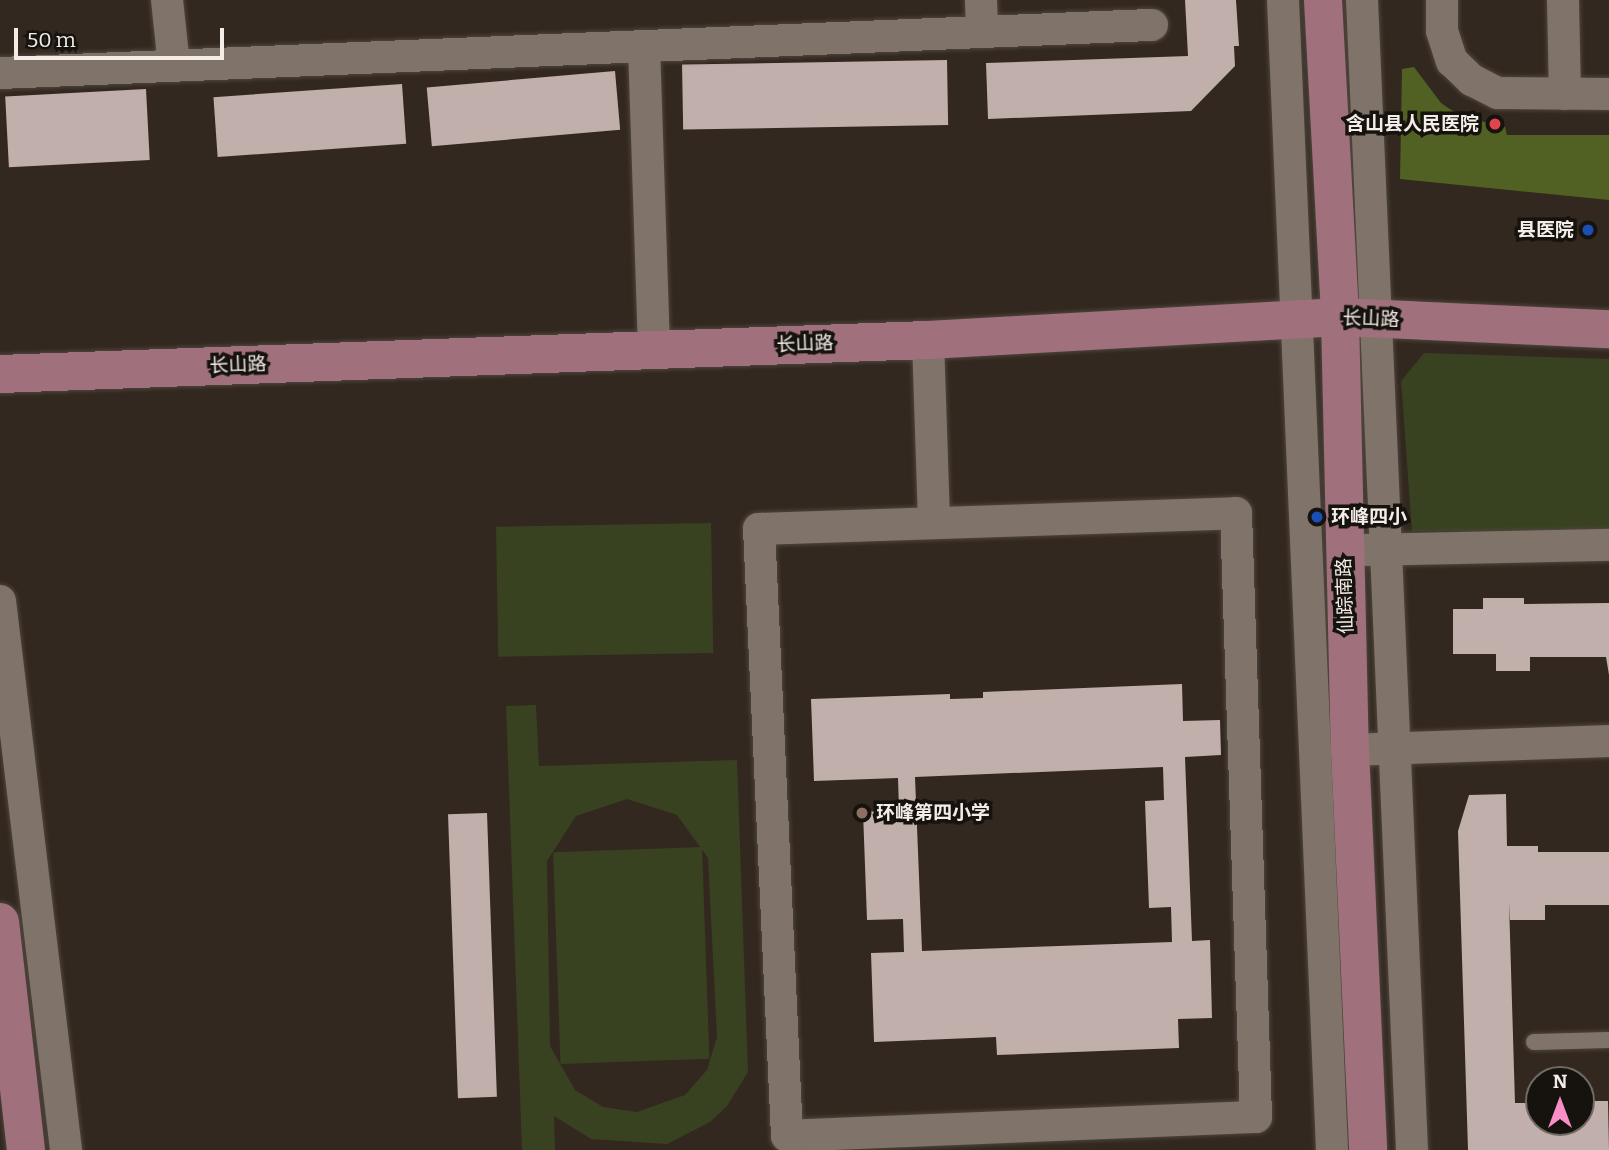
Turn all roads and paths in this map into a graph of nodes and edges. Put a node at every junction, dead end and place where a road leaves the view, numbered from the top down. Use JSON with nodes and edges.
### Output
{"nodes":[{"id":1,"x":167,"y":0,"type":"edge"},
{"id":2,"x":981,"y":0,"type":"edge"},
{"id":3,"x":1283,"y":0,"type":"edge"},
{"id":4,"x":1323,"y":0,"type":"edge"},
{"id":5,"x":1362,"y":0,"type":"edge"},
{"id":6,"x":1442,"y":0,"type":"edge"},
{"id":7,"x":1563,"y":0,"type":"edge"},
{"id":8,"x":1152,"y":25,"type":"dead end"},
{"id":9,"x":982,"y":32,"type":"junction"},
{"id":10,"x":644,"y":46,"type":"junction"},
{"id":11,"x":174,"y":66,"type":"junction"},
{"id":12,"x":0,"y":74,"type":"edge"},
{"id":13,"x":1565,"y":94,"type":"junction"},
{"id":14,"x":1609,"y":94,"type":"edge"},
{"id":15,"x":1358,"y":318,"type":"junction"},
{"id":16,"x":1297,"y":320,"type":"junction"},
{"id":17,"x":1609,"y":329,"type":"edge"},
{"id":18,"x":928,"y":340,"type":"junction"},
{"id":19,"x":654,"y":348,"type":"junction"},
{"id":20,"x":0,"y":374,"type":"edge"},
{"id":21,"x":934,"y":523,"type":"junction"},
{"id":22,"x":1609,"y":545,"type":"edge"},
{"id":23,"x":1386,"y":550,"type":"junction"},
{"id":24,"x":1343,"y":551,"type":"junction"},
{"id":25,"x":0,"y":601,"type":"edge"},
{"id":26,"x":1609,"y":741,"type":"edge"},
{"id":27,"x":1395,"y":748,"type":"junction"},
{"id":28,"x":1350,"y":750,"type":"junction"},
{"id":29,"x":0,"y":922,"type":"edge"},
{"id":30,"x":1609,"y":1040,"type":"edge"},
{"id":31,"x":1534,"y":1042,"type":"dead end"},
{"id":32,"x":26,"y":1150,"type":"edge"},
{"id":33,"x":66,"y":1150,"type":"edge"},
{"id":34,"x":1332,"y":1150,"type":"edge"},
{"id":35,"x":1368,"y":1150,"type":"edge"},
{"id":36,"x":1412,"y":1150,"type":"edge"}],
"edges":[{"from":1,"to":11,"type":"street"},
{"from":2,"to":9,"type":"street"},
{"from":3,"to":16,"type":"street"},
{"from":4,"to":15,"type":"street","name":"仙踪南路"},
{"from":5,"to":15,"type":"street"},
{"from":6,"to":13,"type":"street"},
{"from":7,"to":13,"type":"street"},
{"from":8,"to":9,"type":"street"},
{"from":9,"to":10,"type":"street"},
{"from":10,"to":11,"type":"street"},
{"from":10,"to":19,"type":"street"},
{"from":11,"to":12,"type":"street"},
{"from":13,"to":14,"type":"street"},
{"from":15,"to":16,"type":"street","name":"长山路"},
{"from":15,"to":17,"type":"street","name":"长山路"},
{"from":15,"to":23,"type":"street"},
{"from":15,"to":24,"type":"street","name":"仙踪南路"},
{"from":16,"to":18,"type":"street","name":"长山路"},
{"from":16,"to":34,"type":"street"},
{"from":18,"to":19,"type":"street","name":"长山路"},
{"from":18,"to":21,"type":"street"},
{"from":19,"to":20,"type":"street","name":"长山路"},
{"from":21,"to":21,"type":"street"},
{"from":22,"to":23,"type":"street"},
{"from":23,"to":24,"type":"street"},
{"from":23,"to":27,"type":"street"},
{"from":24,"to":28,"type":"street","name":"仙踪南路"},
{"from":25,"to":33,"type":"street"},
{"from":26,"to":27,"type":"street"},
{"from":27,"to":28,"type":"street"},
{"from":27,"to":36,"type":"street"},
{"from":28,"to":35,"type":"street","name":"仙踪南路"},
{"from":29,"to":32,"type":"street"},
{"from":30,"to":31,"type":"lane"}]}
